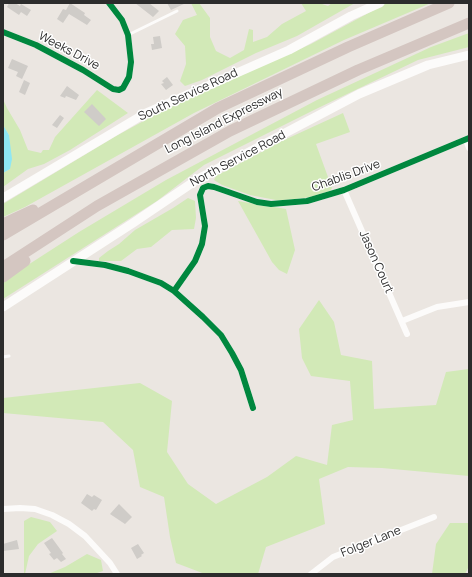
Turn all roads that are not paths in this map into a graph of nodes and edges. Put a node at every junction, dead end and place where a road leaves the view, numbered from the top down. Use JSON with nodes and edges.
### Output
{"nodes":[{"id":1,"x":109,"y":3,"type":"edge"},
{"id":2,"x":380,"y":3,"type":"edge"},
{"id":3,"x":449,"y":3,"type":"edge"},
{"id":4,"x":177,"y":11,"type":"dead end"},
{"id":5,"x":469,"y":23,"type":"edge"},
{"id":6,"x":3,"y":32,"type":"edge"},
{"id":7,"x":128,"y":35,"type":"junction"},
{"id":8,"x":469,"y":54,"type":"edge"},
{"id":9,"x":467,"y":139,"type":"edge"},
{"id":10,"x":469,"y":148,"type":"edge"},
{"id":11,"x":344,"y":190,"type":"junction"},
{"id":12,"x":3,"y":198,"type":"edge"},
{"id":13,"x":58,"y":202,"type":"junction"},
{"id":14,"x":97,"y":206,"type":"junction"},
{"id":15,"x":3,"y":224,"type":"edge"},
{"id":16,"x":3,"y":235,"type":"edge"},
{"id":17,"x":73,"y":261,"type":"junction"},
{"id":18,"x":3,"y":267,"type":"edge"},
{"id":19,"x":3,"y":277,"type":"edge"},
{"id":20,"x":174,"y":291,"type":"junction"},
{"id":21,"x":469,"y":302,"type":"edge"},
{"id":22,"x":3,"y":307,"type":"edge"},
{"id":23,"x":402,"y":321,"type":"junction"},
{"id":24,"x":407,"y":334,"type":"dead end"},
{"id":25,"x":9,"y":356,"type":"dead end"},
{"id":26,"x":3,"y":357,"type":"edge"},
{"id":27,"x":253,"y":408,"type":"dead end"},
{"id":28,"x":3,"y":509,"type":"edge"},
{"id":29,"x":434,"y":517,"type":"dead end"},
{"id":30,"x":117,"y":574,"type":"edge"},
{"id":31,"x":311,"y":574,"type":"edge"}],
"edges":[{"from":1,"to":7,"type":"street"},
{"from":2,"to":12,"type":"main road","name":"South Service Road"},
{"from":3,"to":13,"type":"highway","name":"Long Island Expressway"},
{"from":4,"to":7,"type":"lane"},
{"from":5,"to":14,"type":"highway","name":"Long Island Expressway"},
{"from":6,"to":7,"type":"street","name":"Weeks Drive"},
{"from":8,"to":17,"type":"main road","name":"North Service Road"},
{"from":9,"to":10,"type":"street"},
{"from":9,"to":11,"type":"street","name":"Chablis Drive"},
{"from":11,"to":20,"type":"street","name":"Chablis Drive"},
{"from":11,"to":23,"type":"street","name":"Jason Court"},
{"from":13,"to":15,"type":"highway"},
{"from":13,"to":16,"type":"highway","name":"Long Island Expressway"},
{"from":14,"to":18,"type":"highway","name":"Long Island Expressway"},
{"from":14,"to":19,"type":"highway"},
{"from":17,"to":20,"type":"street"},
{"from":17,"to":22,"type":"main road","name":"North Service Road"},
{"from":20,"to":27,"type":"street"},
{"from":21,"to":23,"type":"street"},
{"from":23,"to":24,"type":"street","name":"Jason Court"},
{"from":25,"to":26,"type":"lane"},
{"from":28,"to":30,"type":"street"},
{"from":29,"to":31,"type":"street","name":"Folger Lane"}]}
